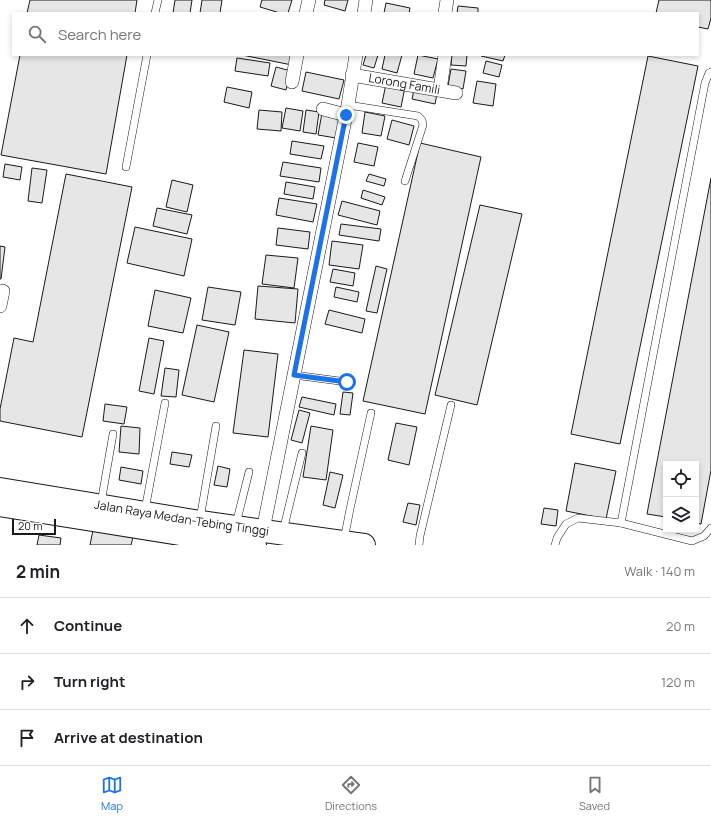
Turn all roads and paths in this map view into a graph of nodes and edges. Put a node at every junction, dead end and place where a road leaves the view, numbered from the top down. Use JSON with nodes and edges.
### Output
{"nodes":[{"id":1,"x":158,"y":0,"type":"edge"},
{"id":2,"x":309,"y":0,"type":"edge"},
{"id":3,"x":366,"y":0,"type":"edge"},
{"id":4,"x":447,"y":0,"type":"edge"},
{"id":5,"x":155,"y":12,"type":"edge"},
{"id":6,"x":306,"y":12,"type":"edge"},
{"id":7,"x":364,"y":12,"type":"edge"},
{"id":8,"x":445,"y":12,"type":"edge"},
{"id":9,"x":147,"y":56,"type":"edge"},
{"id":10,"x":297,"y":56,"type":"edge"},
{"id":11,"x":356,"y":56,"type":"edge"},
{"id":12,"x":445,"y":56,"type":"edge"},
{"id":13,"x":711,"y":72,"type":"edge"},
{"id":14,"x":352,"y":76,"type":"junction"},
{"id":15,"x":292,"y":82,"type":"dead end"},
{"id":16,"x":440,"y":90,"type":"junction"},
{"id":17,"x":456,"y":93,"type":"dead end"},
{"id":18,"x":323,"y":109,"type":"dead end"},
{"id":19,"x":347,"y":110,"type":"junction"},
{"id":20,"x":126,"y":167,"type":"dead end"},
{"id":21,"x":405,"y":181,"type":"dead end"},
{"id":22,"x":2,"y":292,"type":"dead end"},
{"id":23,"x":0,"y":306,"type":"edge"},
{"id":24,"x":294,"y":375,"type":"junction"},
{"id":25,"x":347,"y":382,"type":"dead end"},
{"id":26,"x":165,"y":402,"type":"dead end"},
{"id":27,"x":451,"y":405,"type":"dead end"},
{"id":28,"x":371,"y":413,"type":"dead end"},
{"id":29,"x":216,"y":426,"type":"dead end"},
{"id":30,"x":113,"y":434,"type":"dead end"},
{"id":31,"x":302,"y":453,"type":"dead end"},
{"id":32,"x":249,"y":472,"type":"dead end"},
{"id":33,"x":0,"y":489,"type":"edge"},
{"id":34,"x":0,"y":505,"type":"edge"},
{"id":35,"x":101,"y":505,"type":"junction"},
{"id":36,"x":144,"y":512,"type":"junction"},
{"id":37,"x":200,"y":522,"type":"junction"},
{"id":38,"x":621,"y":523,"type":"junction"},
{"id":39,"x":236,"y":526,"type":"junction"},
{"id":40,"x":711,"y":528,"type":"edge"},
{"id":41,"x":267,"y":536,"type":"edge"},
{"id":42,"x":214,"y":543,"type":"edge"},
{"id":43,"x":354,"y":543,"type":"edge"},
{"id":44,"x":419,"y":545,"type":"edge"},
{"id":45,"x":555,"y":545,"type":"edge"}],
"edges":[{"from":1,"to":5,"type":"lane"},
{"from":2,"to":6,"type":"street"},
{"from":3,"to":7,"type":"street"},
{"from":4,"to":8,"type":"street"},
{"from":9,"to":20,"type":"lane"},
{"from":10,"to":15,"type":"street"},
{"from":11,"to":14,"type":"street"},
{"from":12,"to":16,"type":"street"},
{"from":13,"to":38,"type":"lane"},
{"from":14,"to":16,"type":"street","name":"Lorong Famili"},
{"from":14,"to":19,"type":"street"},
{"from":16,"to":17,"type":"street","name":"Lorong Famili"},
{"from":18,"to":19,"type":"street"},
{"from":19,"to":21,"type":"lane"},
{"from":19,"to":24,"type":"street"},
{"from":22,"to":23,"type":"street"},
{"from":24,"to":25,"type":"lane"},
{"from":24,"to":41,"type":"street"},
{"from":26,"to":36,"type":"lane"},
{"from":27,"to":44,"type":"lane"},
{"from":28,"to":43,"type":"lane"},
{"from":29,"to":37,"type":"lane"},
{"from":30,"to":35,"type":"lane"},
{"from":31,"to":41,"type":"lane"},
{"from":32,"to":39,"type":"lane"},
{"from":33,"to":35,"type":"highway","name":"Jalan Raya Medan-Tebing Tinggi"},
{"from":34,"to":42,"type":"highway","name":"Jalan Raya Medan-Tebing Tinggi"},
{"from":35,"to":36,"type":"highway","name":"Jalan Raya Medan-Tebing Tinggi"},
{"from":36,"to":37,"type":"highway","name":"Jalan Raya Medan-Tebing Tinggi"},
{"from":37,"to":39,"type":"highway","name":"Jalan Raya Medan-Tebing Tinggi"},
{"from":38,"to":40,"type":"lane"},
{"from":38,"to":45,"type":"lane"},
{"from":39,"to":41,"type":"highway","name":"Jalan Raya Medan-Tebing Tinggi"},
{"from":41,"to":42,"type":"highway","name":"Jalan Raya Medan-Tebing Tinggi"},
{"from":41,"to":43,"type":"highway","name":"Jalan Raya Medan-Tebing Tinggi"}]}
